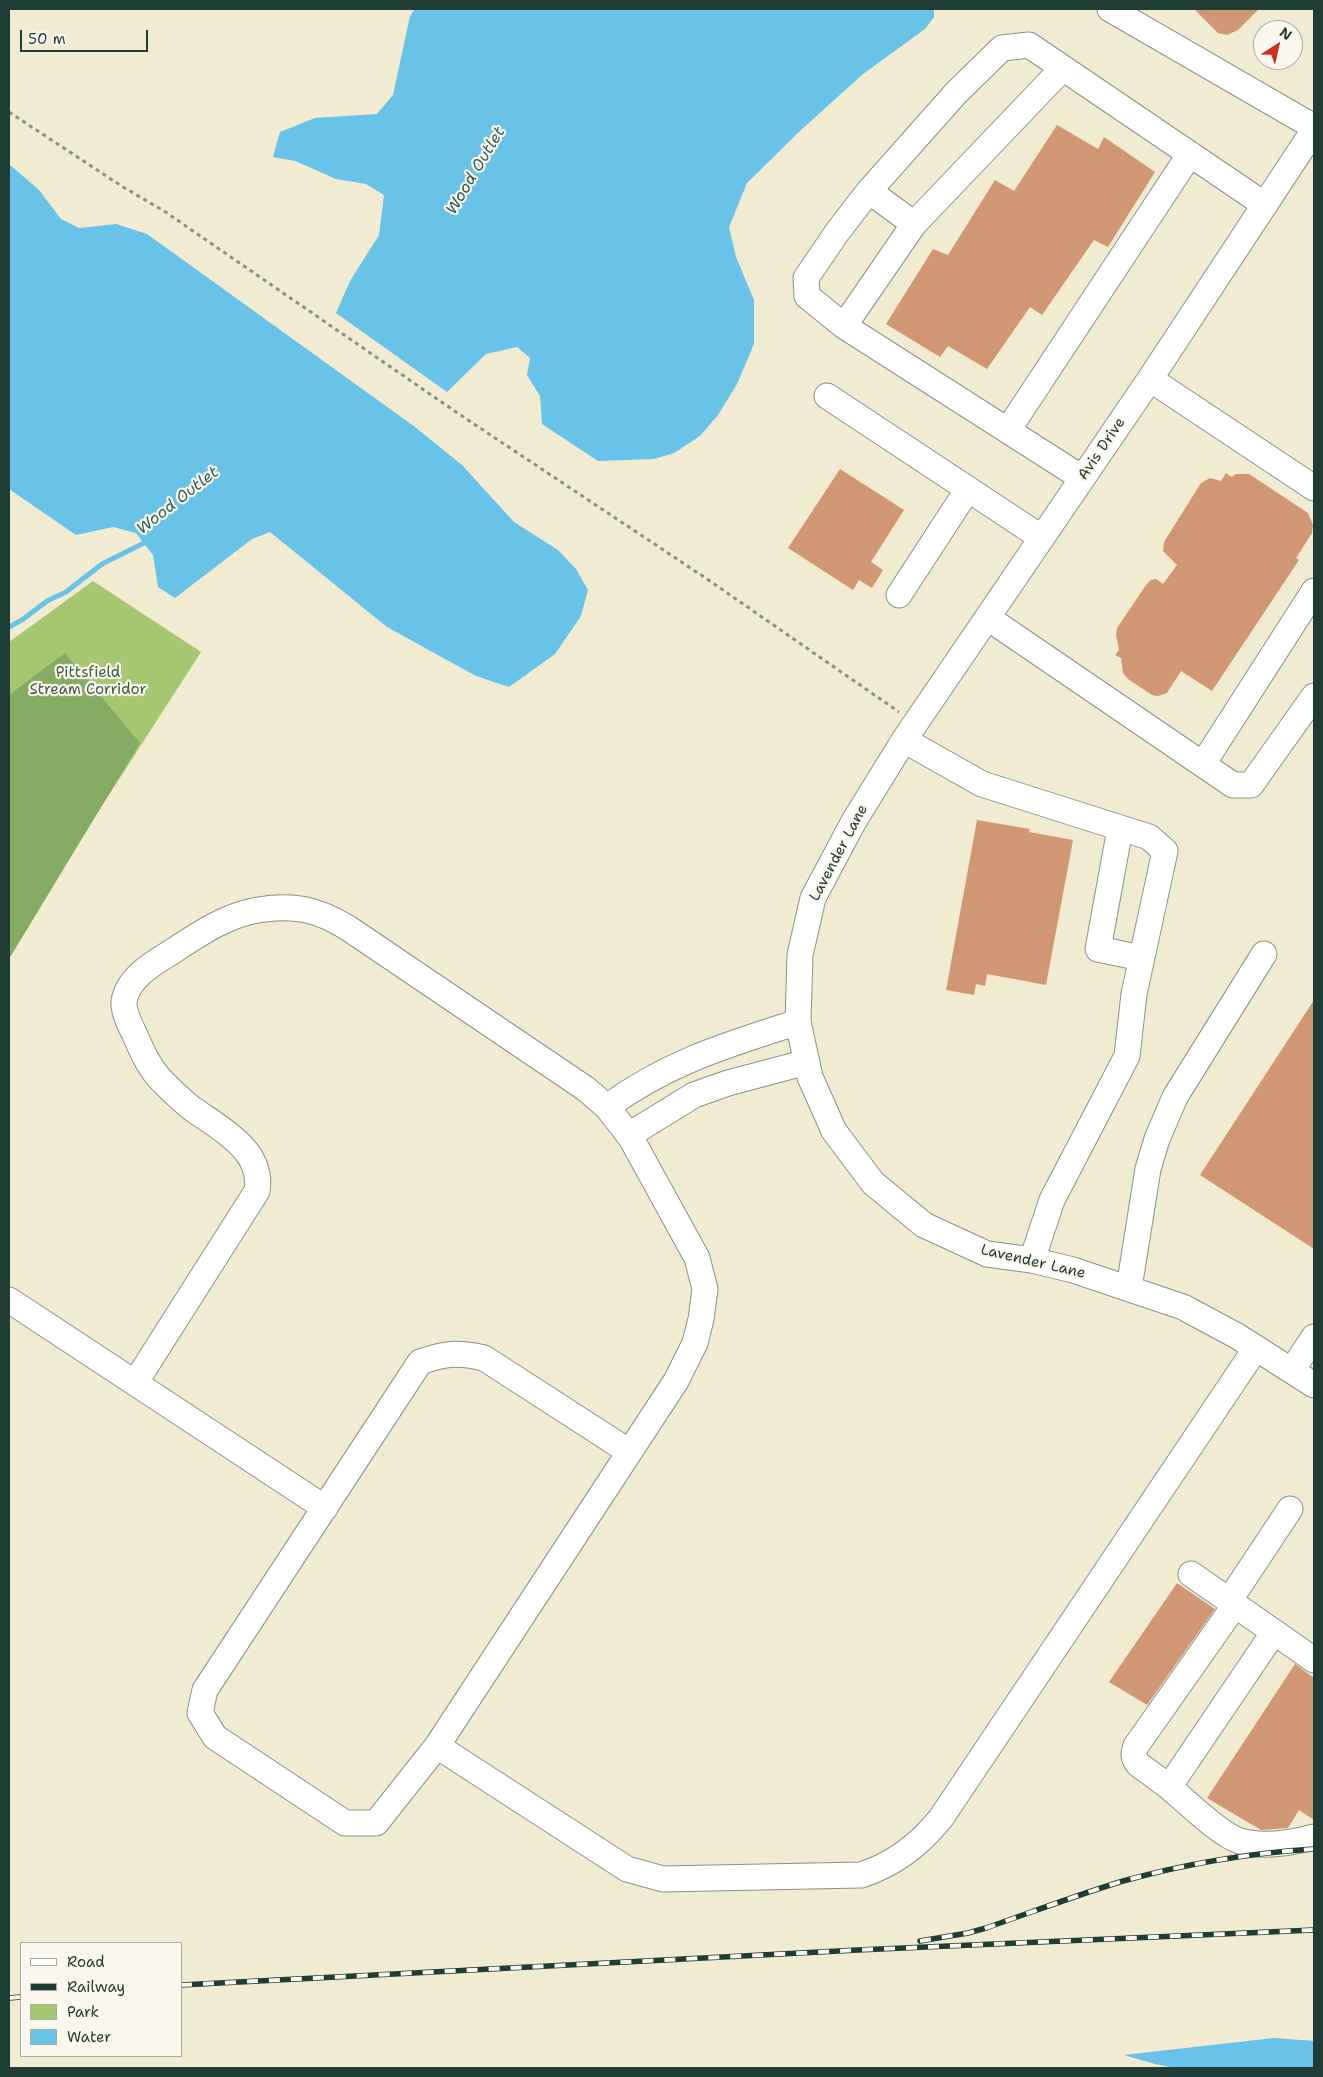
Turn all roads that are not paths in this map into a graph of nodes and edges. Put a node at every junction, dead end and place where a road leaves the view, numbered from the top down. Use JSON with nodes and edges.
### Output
{"nodes":[{"id":1,"x":1110,"y":9,"type":"edge"},
{"id":2,"x":1063,"y":68,"type":"junction"},
{"id":3,"x":1314,"y":128,"type":"edge"},
{"id":4,"x":1190,"y":154,"type":"junction"},
{"id":5,"x":870,"y":191,"type":"junction"},
{"id":6,"x":1265,"y":205,"type":"junction"},
{"id":7,"x":914,"y":224,"type":"junction"},
{"id":8,"x":844,"y":326,"type":"junction"},
{"id":9,"x":1150,"y":378,"type":"junction"},
{"id":10,"x":827,"y":396,"type":"dead end"},
{"id":11,"x":1008,"y":430,"type":"junction"},
{"id":12,"x":1082,"y":478,"type":"junction"},
{"id":13,"x":1314,"y":488,"type":"edge"},
{"id":14,"x":968,"y":489,"type":"junction"},
{"id":15,"x":1042,"y":538,"type":"junction"},
{"id":16,"x":1314,"y":591,"type":"edge"},
{"id":17,"x":899,"y":595,"type":"dead end"},
{"id":18,"x":988,"y":618,"type":"junction"},
{"id":19,"x":1314,"y":696,"type":"edge"},
{"id":20,"x":910,"y":732,"type":"junction"},
{"id":21,"x":1203,"y":764,"type":"junction"},
{"id":22,"x":889,"y":766,"type":"joint"},
{"id":23,"x":1120,"y":829,"type":"junction"},
{"id":24,"x":1264,"y":954,"type":"dead end"},
{"id":25,"x":1141,"y":958,"type":"junction"},
{"id":26,"x":798,"y":1022,"type":"junction"},
{"id":27,"x":807,"y":1062,"type":"junction"},
{"id":28,"x":607,"y":1107,"type":"junction"},
{"id":29,"x":629,"y":1135,"type":"junction"},
{"id":30,"x":1032,"y":1260,"type":"junction"},
{"id":31,"x":1129,"y":1288,"type":"junction"},
{"id":32,"x":9,"y":1300,"type":"edge"},
{"id":33,"x":1314,"y":1337,"type":"edge"},
{"id":34,"x":1256,"y":1348,"type":"junction"},
{"id":35,"x":1292,"y":1370,"type":"junction"},
{"id":36,"x":135,"y":1383,"type":"junction"},
{"id":37,"x":1314,"y":1385,"type":"edge"},
{"id":38,"x":628,"y":1451,"type":"junction"},
{"id":39,"x":325,"y":1508,"type":"junction"},
{"id":40,"x":1290,"y":1509,"type":"dead end"},
{"id":41,"x":1191,"y":1574,"type":"dead end"},
{"id":42,"x":1232,"y":1603,"type":"junction"},
{"id":43,"x":1274,"y":1632,"type":"junction"},
{"id":44,"x":1314,"y":1660,"type":"edge"},
{"id":45,"x":437,"y":1746,"type":"junction"},
{"id":46,"x":1169,"y":1787,"type":"junction"},
{"id":47,"x":1314,"y":1837,"type":"edge"}],
"edges":[{"from":1,"to":3,"type":"street"},
{"from":2,"to":4,"type":"street"},
{"from":2,"to":5,"type":"street"},
{"from":2,"to":7,"type":"street"},
{"from":3,"to":6,"type":"street","name":"Avis Drive"},
{"from":4,"to":6,"type":"street"},
{"from":4,"to":11,"type":"street"},
{"from":5,"to":7,"type":"street"},
{"from":5,"to":8,"type":"street"},
{"from":6,"to":9,"type":"street","name":"Avis Drive"},
{"from":7,"to":8,"type":"street"},
{"from":8,"to":11,"type":"street"},
{"from":9,"to":12,"type":"street","name":"Avis Drive"},
{"from":9,"to":13,"type":"street"},
{"from":10,"to":14,"type":"street"},
{"from":11,"to":12,"type":"street"},
{"from":12,"to":15,"type":"street","name":"Avis Drive"},
{"from":14,"to":15,"type":"street"},
{"from":14,"to":17,"type":"street"},
{"from":15,"to":18,"type":"street","name":"Avis Drive"},
{"from":16,"to":21,"type":"street"},
{"from":18,"to":20,"type":"street","name":"Avis Drive"},
{"from":18,"to":21,"type":"street"},
{"from":19,"to":21,"type":"street"},
{"from":20,"to":22,"type":"street","name":"Avis Drive"},
{"from":20,"to":23,"type":"street"},
{"from":22,"to":26,"type":"street","name":"Lavender Lane"},
{"from":23,"to":25,"type":"street"},
{"from":23,"to":25,"type":"street"},
{"from":24,"to":31,"type":"street"},
{"from":25,"to":30,"type":"street"},
{"from":26,"to":27,"type":"street","name":"Lavender Lane"},
{"from":26,"to":28,"type":"street"},
{"from":27,"to":29,"type":"street"},
{"from":27,"to":30,"type":"street","name":"Lavender Lane"},
{"from":28,"to":29,"type":"street"},
{"from":28,"to":36,"type":"street"},
{"from":29,"to":38,"type":"street"},
{"from":30,"to":31,"type":"street","name":"Lavender Lane"},
{"from":31,"to":34,"type":"street","name":"Lavender Lane"},
{"from":32,"to":36,"type":"street"},
{"from":33,"to":35,"type":"street"},
{"from":34,"to":35,"type":"street","name":"Lavender Lane"},
{"from":34,"to":45,"type":"street"},
{"from":35,"to":37,"type":"street","name":"Lavender Lane"},
{"from":36,"to":39,"type":"street"},
{"from":38,"to":39,"type":"street"},
{"from":38,"to":45,"type":"street"},
{"from":39,"to":45,"type":"street"},
{"from":40,"to":42,"type":"street"},
{"from":41,"to":42,"type":"street"},
{"from":42,"to":43,"type":"street"},
{"from":42,"to":46,"type":"street"},
{"from":43,"to":44,"type":"street"},
{"from":43,"to":46,"type":"street"},
{"from":46,"to":47,"type":"street"}]}
